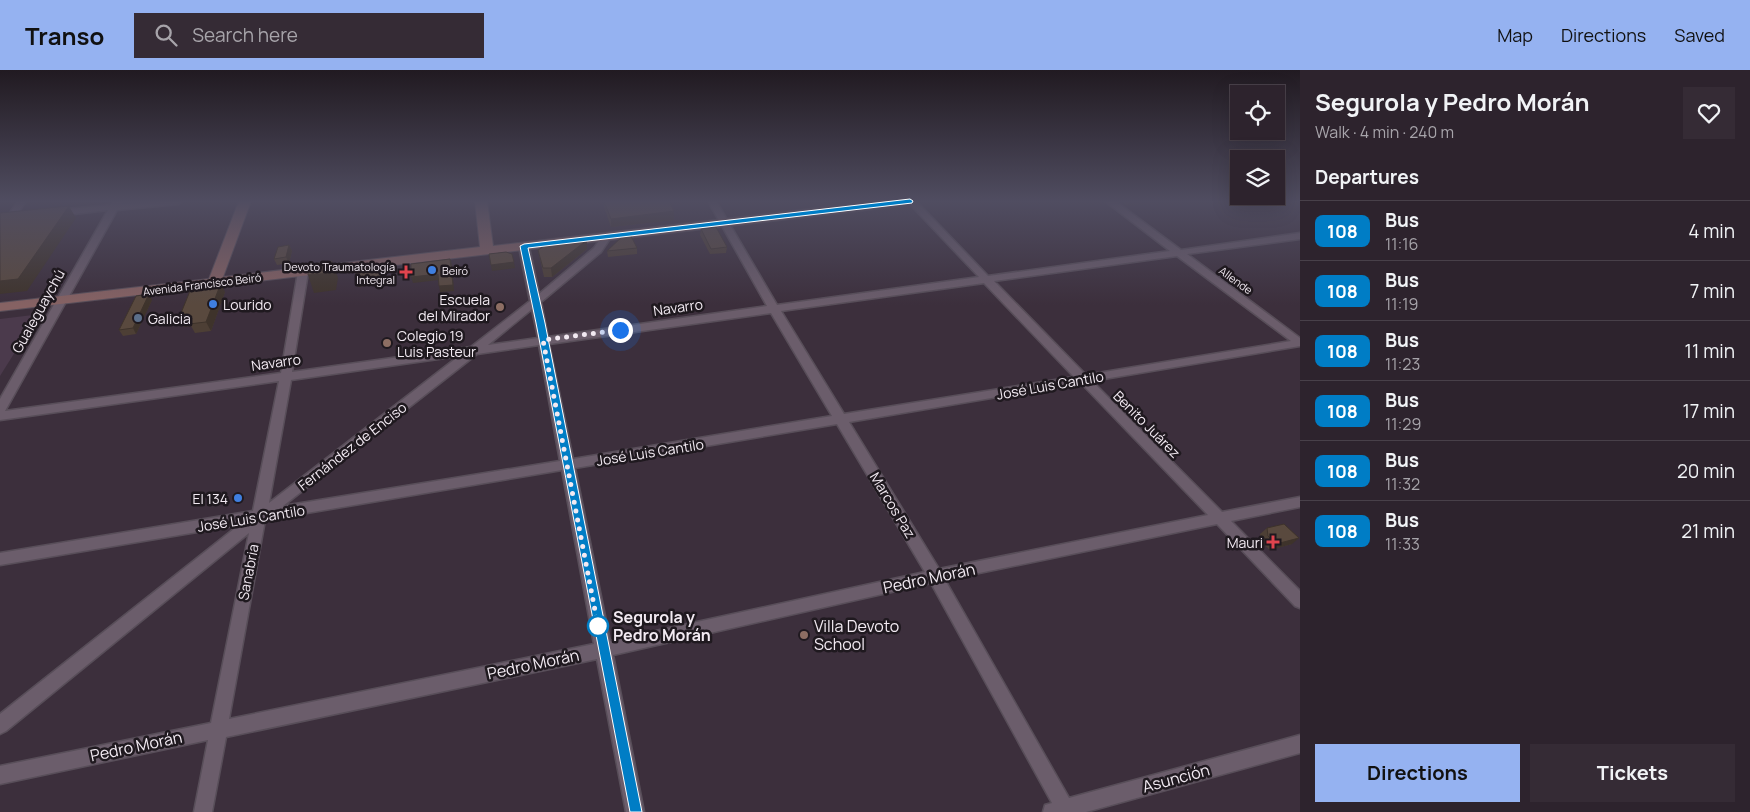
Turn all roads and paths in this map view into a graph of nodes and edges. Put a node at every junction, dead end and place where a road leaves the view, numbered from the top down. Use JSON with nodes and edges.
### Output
{"nodes":[{"id":1,"x":98,"y":236,"type":"edge"},
{"id":2,"x":232,"y":236,"type":"edge"},
{"id":3,"x":485,"y":236,"type":"edge"},
{"id":4,"x":618,"y":236,"type":"edge"},
{"id":5,"x":731,"y":236,"type":"edge"},
{"id":6,"x":944,"y":236,"type":"edge"},
{"id":7,"x":1155,"y":236,"type":"edge"},
{"id":8,"x":1300,"y":236,"type":"edge"},
{"id":9,"x":606,"y":237,"type":"junction"},
{"id":10,"x":524,"y":246,"type":"junction"},
{"id":11,"x":487,"y":250,"type":"junction"},
{"id":12,"x":1178,"y":253,"type":"junction"},
{"id":13,"x":303,"y":272,"type":"junction"},
{"id":14,"x":987,"y":280,"type":"junction"},
{"id":15,"x":531,"y":281,"type":"junction"},
{"id":16,"x":214,"y":283,"type":"junction"},
{"id":17,"x":558,"y":284,"type":"junction"},
{"id":18,"x":61,"y":300,"type":"junction"},
{"id":19,"x":535,"y":302,"type":"junction"},
{"id":20,"x":0,"y":307,"type":"edge"},
{"id":21,"x":774,"y":309,"type":"junction"},
{"id":22,"x":543,"y":340,"type":"junction"},
{"id":23,"x":1300,"y":343,"type":"edge"},
{"id":24,"x":474,"y":351,"type":"junction"},
{"id":25,"x":286,"y":376,"type":"junction"},
{"id":26,"x":1081,"y":380,"type":"junction"},
{"id":27,"x":0,"y":409,"type":"edge"},
{"id":28,"x":0,"y":416,"type":"edge"},
{"id":29,"x":842,"y":420,"type":"junction"},
{"id":30,"x":567,"y":466,"type":"junction"},
{"id":31,"x":1300,"y":502,"type":"edge"},
{"id":32,"x":259,"y":517,"type":"junction"},
{"id":33,"x":1220,"y":518,"type":"junction"},
{"id":34,"x":0,"y":559,"type":"edge"},
{"id":35,"x":935,"y":576,"type":"junction"},
{"id":36,"x":1300,"y":601,"type":"edge"},
{"id":37,"x":603,"y":650,"type":"junction"},
{"id":38,"x":0,"y":725,"type":"edge"},
{"id":39,"x":218,"y":729,"type":"junction"},
{"id":40,"x":1300,"y":744,"type":"edge"},
{"id":41,"x":0,"y":775,"type":"edge"},
{"id":42,"x":1062,"y":811,"type":"edge"},
{"id":43,"x":203,"y":812,"type":"edge"},
{"id":44,"x":635,"y":812,"type":"edge"}],
"edges":[{"from":1,"to":18,"type":"street","name":"Gualeguaychú"},
{"from":2,"to":16,"type":"main road"},
{"from":3,"to":11,"type":"main road"},
{"from":4,"to":9,"type":"main road","name":"Avenida Francisco Beiró"},
{"from":5,"to":21,"type":"street","name":"Marcos Paz"},
{"from":6,"to":14,"type":"street","name":"Benito Juárez"},
{"from":7,"to":12,"type":"street","name":"Allende"},
{"from":8,"to":12,"type":"street","name":"Navarro"},
{"from":9,"to":10,"type":"main road","name":"Avenida Francisco Beiró"},
{"from":9,"to":17,"type":"street","name":"Fernández de Enciso"},
{"from":10,"to":11,"type":"main road","name":"Avenida Francisco Beiró"},
{"from":10,"to":15,"type":"street"},
{"from":11,"to":13,"type":"main road","name":"Avenida Francisco Beiró"},
{"from":12,"to":14,"type":"street","name":"Navarro"},
{"from":12,"to":23,"type":"street","name":"Allende"},
{"from":13,"to":16,"type":"main road","name":"Avenida Francisco Beiró"},
{"from":13,"to":25,"type":"street","name":"Sanabria"},
{"from":14,"to":21,"type":"street","name":"Navarro"},
{"from":14,"to":26,"type":"street","name":"Benito Juárez"},
{"from":15,"to":17,"type":"street"},
{"from":15,"to":19,"type":"street"},
{"from":16,"to":18,"type":"main road","name":"Avenida Francisco Beiró"},
{"from":17,"to":19,"type":"street","name":"Fernández de Enciso"},
{"from":18,"to":20,"type":"main road","name":"Avenida Francisco Beiró"},
{"from":18,"to":27,"type":"street","name":"Gualeguaychú"},
{"from":19,"to":22,"type":"street"},
{"from":19,"to":24,"type":"street","name":"Fernández de Enciso"},
{"from":21,"to":22,"type":"street","name":"Navarro"},
{"from":21,"to":29,"type":"street","name":"Marcos Paz"},
{"from":22,"to":24,"type":"street","name":"Navarro"},
{"from":22,"to":30,"type":"street"},
{"from":23,"to":26,"type":"street","name":"José Luis Cantilo"},
{"from":24,"to":25,"type":"street","name":"Navarro"},
{"from":24,"to":32,"type":"street","name":"Fernández de Enciso"},
{"from":25,"to":28,"type":"street","name":"Navarro"},
{"from":25,"to":32,"type":"street","name":"Sanabria"},
{"from":26,"to":29,"type":"street","name":"José Luis Cantilo"},
{"from":26,"to":33,"type":"street","name":"Benito Juárez"},
{"from":29,"to":30,"type":"street","name":"José Luis Cantilo"},
{"from":29,"to":35,"type":"street","name":"Marcos Paz"},
{"from":30,"to":32,"type":"street","name":"José Luis Cantilo"},
{"from":30,"to":37,"type":"street"},
{"from":31,"to":33,"type":"street","name":"Pedro Morán"},
{"from":32,"to":34,"type":"street","name":"José Luis Cantilo"},
{"from":32,"to":38,"type":"street","name":"Fernández de Enciso"},
{"from":32,"to":39,"type":"street","name":"Sanabria"},
{"from":33,"to":35,"type":"street","name":"Pedro Morán"},
{"from":33,"to":36,"type":"street","name":"Benito Juárez"},
{"from":35,"to":37,"type":"street","name":"Pedro Morán"},
{"from":35,"to":42,"type":"street","name":"Marcos Paz"},
{"from":37,"to":39,"type":"street","name":"Pedro Morán"},
{"from":37,"to":44,"type":"street"},
{"from":39,"to":41,"type":"street","name":"Pedro Morán"},
{"from":39,"to":43,"type":"street","name":"Sanabria"},
{"from":40,"to":42,"type":"street","name":"Asunción"}]}
